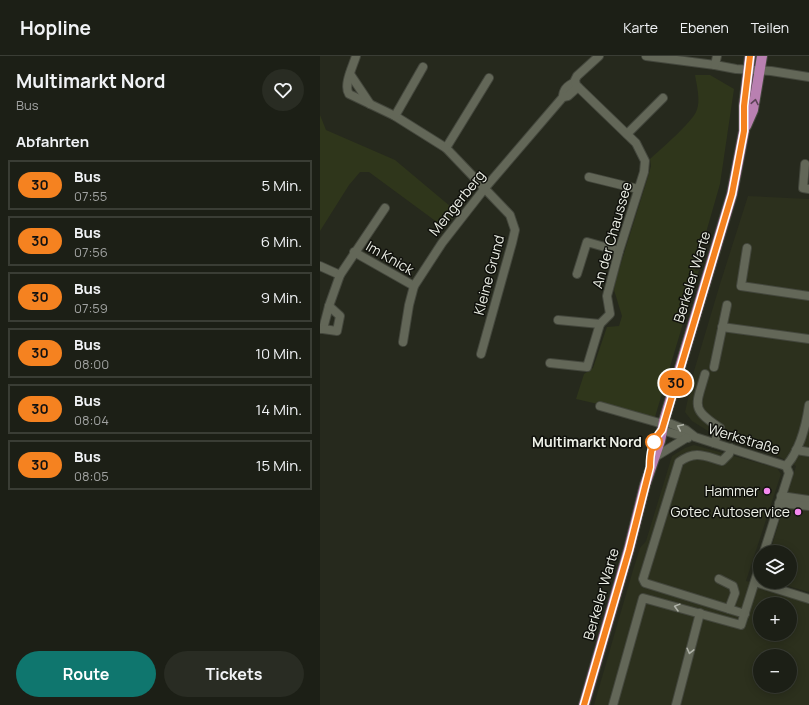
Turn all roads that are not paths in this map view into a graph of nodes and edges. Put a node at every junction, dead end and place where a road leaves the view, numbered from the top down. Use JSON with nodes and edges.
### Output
{"nodes":[{"id":1,"x":356,"y":56,"type":"edge"},
{"id":2,"x":599,"y":56,"type":"edge"},
{"id":3,"x":646,"y":56,"type":"edge"},
{"id":4,"x":717,"y":56,"type":"edge"},
{"id":5,"x":750,"y":56,"type":"edge"},
{"id":6,"x":762,"y":56,"type":"edge"},
{"id":7,"x":715,"y":65,"type":"junction"},
{"id":8,"x":423,"y":67,"type":"dead end"},
{"id":9,"x":748,"y":70,"type":"junction"},
{"id":10,"x":760,"y":71,"type":"junction"},
{"id":11,"x":350,"y":74,"type":"junction"},
{"id":12,"x":809,"y":77,"type":"edge"},
{"id":13,"x":489,"y":78,"type":"dead end"},
{"id":14,"x":577,"y":85,"type":"junction"},
{"id":15,"x":663,"y":98,"type":"dead end"},
{"id":16,"x":371,"y":105,"type":"junction"},
{"id":17,"x":395,"y":116,"type":"junction"},
{"id":18,"x":744,"y":131,"type":"junction"},
{"id":19,"x":627,"y":134,"type":"junction"},
{"id":20,"x":446,"y":148,"type":"junction"},
{"id":21,"x":805,"y":164,"type":"dead end"},
{"id":22,"x":589,"y":177,"type":"dead end"},
{"id":23,"x":485,"y":188,"type":"junction"},
{"id":24,"x":638,"y":189,"type":"junction"},
{"id":25,"x":809,"y":189,"type":"edge"},
{"id":26,"x":385,"y":208,"type":"dead end"},
{"id":27,"x":747,"y":248,"type":"dead end"},
{"id":28,"x":354,"y":252,"type":"junction"},
{"id":29,"x":619,"y":252,"type":"junction"},
{"id":30,"x":320,"y":266,"type":"edge"},
{"id":31,"x":577,"y":274,"type":"dead end"},
{"id":32,"x":340,"y":275,"type":"junction"},
{"id":33,"x":414,"y":286,"type":"junction"},
{"id":34,"x":809,"y":296,"type":"edge"},
{"id":35,"x":727,"y":304,"type":"dead end"},
{"id":36,"x":329,"y":306,"type":"junction"},
{"id":37,"x":558,"y":320,"type":"dead end"},
{"id":38,"x":600,"y":324,"type":"junction"},
{"id":39,"x":722,"y":327,"type":"junction"},
{"id":40,"x":321,"y":329,"type":"edge"},
{"id":41,"x":809,"y":340,"type":"edge"},
{"id":42,"x":403,"y":342,"type":"dead end"},
{"id":43,"x":480,"y":354,"type":"dead end"},
{"id":44,"x":550,"y":363,"type":"dead end"},
{"id":45,"x":714,"y":367,"type":"dead end"},
{"id":46,"x":705,"y":374,"type":"dead end"},
{"id":47,"x":809,"y":405,"type":"edge"},
{"id":48,"x":600,"y":406,"type":"dead end"},
{"id":49,"x":663,"y":425,"type":"junction"},
{"id":50,"x":694,"y":437,"type":"junction"},
{"id":51,"x":686,"y":438,"type":"junction"},
{"id":52,"x":714,"y":443,"type":"junction"},
{"id":53,"x":731,"y":448,"type":"junction"},
{"id":54,"x":796,"y":450,"type":"junction"},
{"id":55,"x":809,"y":452,"type":"edge"},
{"id":56,"x":655,"y":457,"type":"junction"},
{"id":57,"x":786,"y":466,"type":"junction"},
{"id":58,"x":650,"y":467,"type":"junction"},
{"id":59,"x":780,"y":499,"type":"junction"},
{"id":60,"x":809,"y":500,"type":"edge"},
{"id":61,"x":809,"y":506,"type":"edge"},
{"id":62,"x":766,"y":545,"type":"edge"},
{"id":63,"x":719,"y":579,"type":"dead end"},
{"id":64,"x":753,"y":586,"type":"edge"},
{"id":65,"x":777,"y":589,"type":"edge"},
{"id":66,"x":809,"y":599,"type":"edge"},
{"id":67,"x":729,"y":609,"type":"junction"},
{"id":68,"x":700,"y":613,"type":"junction"},
{"id":69,"x":745,"y":614,"type":"junction"},
{"id":70,"x":614,"y":701,"type":"edge"},
{"id":71,"x":584,"y":705,"type":"edge"},
{"id":72,"x":676,"y":705,"type":"edge"}],
"edges":[{"from":1,"to":11,"type":"street","name":"Kleine Grund"},
{"from":2,"to":14,"type":"street","name":"Mengerberg"},
{"from":3,"to":7,"type":"street"},
{"from":4,"to":7,"type":"street"},
{"from":5,"to":9,"type":"main road","name":"Berkeler Warte"},
{"from":6,"to":10,"type":"main road","name":"Berkeler Warte"},
{"from":7,"to":9,"type":"street"},
{"from":8,"to":17,"type":"street"},
{"from":9,"to":10,"type":"street"},
{"from":9,"to":18,"type":"main road","name":"Berkeler Warte"},
{"from":10,"to":12,"type":"street"},
{"from":18,"to":10,"type":"main road","name":"Berkeler Warte","one_way":true},
{"from":11,"to":16,"type":"street"},
{"from":11,"to":16,"type":"street","name":"Kleine Grund"},
{"from":13,"to":20,"type":"street"},
{"from":14,"to":19,"type":"street","name":"An der Chaussee"},
{"from":14,"to":23,"type":"street","name":"Mengerberg"},
{"from":15,"to":19,"type":"street"},
{"from":16,"to":17,"type":"street","name":"Kleine Grund"},
{"from":17,"to":20,"type":"street","name":"Kleine Grund"},
{"from":18,"to":49,"type":"main road","name":"Berkeler Warte"},
{"from":19,"to":24,"type":"street","name":"An der Chaussee"},
{"from":20,"to":23,"type":"street","name":"Kleine Grund"},
{"from":21,"to":25,"type":"street"},
{"from":22,"to":24,"type":"street"},
{"from":23,"to":33,"type":"street","name":"Mengerberg"},
{"from":23,"to":43,"type":"street","name":"Kleine Grund"},
{"from":24,"to":29,"type":"street","name":"An der Chaussee"},
{"from":26,"to":28,"type":"street","name":"Im Knick"},
{"from":27,"to":34,"type":"street"},
{"from":28,"to":32,"type":"street","name":"Im Knick"},
{"from":28,"to":33,"type":"street","name":"Im Knick"},
{"from":29,"to":31,"type":"street"},
{"from":29,"to":38,"type":"street","name":"An der Chaussee"},
{"from":30,"to":32,"type":"street"},
{"from":32,"to":36,"type":"street","name":"Im Knick"},
{"from":33,"to":42,"type":"street","name":"Mengerberg"},
{"from":35,"to":39,"type":"street"},
{"from":36,"to":40,"type":"street","name":"Im Knick"},
{"from":36,"to":40,"type":"street"},
{"from":37,"to":38,"type":"street"},
{"from":38,"to":44,"type":"street","name":"An der Chaussee"},
{"from":39,"to":41,"type":"street"},
{"from":39,"to":45,"type":"street"},
{"from":46,"to":52,"type":"street"},
{"from":47,"to":54,"type":"street","name":"Werkstraße"},
{"from":48,"to":49,"type":"street"},
{"from":50,"to":49,"type":"street","name":"Werkstraße","one_way":true},
{"from":49,"to":51,"type":"street","name":"Werkstraße"},
{"from":49,"to":56,"type":"main road","name":"Berkeler Warte"},
{"from":49,"to":58,"type":"main road","name":"Berkeler Warte"},
{"from":50,"to":51,"type":"street","name":"Werkstraße"},
{"from":50,"to":52,"type":"street","name":"Werkstraße"},
{"from":51,"to":56,"type":"street"},
{"from":52,"to":53,"type":"street","name":"Werkstraße"},
{"from":53,"to":57,"type":"street","name":"Werkstraße"},
{"from":53,"to":67,"type":"street"},
{"from":54,"to":55,"type":"street"},
{"from":54,"to":57,"type":"street","name":"Werkstraße"},
{"from":56,"to":58,"type":"main road","name":"Berkeler Warte"},
{"from":57,"to":59,"type":"street","name":"Werkstraße"},
{"from":58,"to":71,"type":"main road","name":"Berkeler Warte"},
{"from":59,"to":60,"type":"street"},
{"from":59,"to":61,"type":"street"},
{"from":59,"to":62,"type":"street","name":"Werkstraße"},
{"from":63,"to":67,"type":"street"},
{"from":64,"to":69,"type":"street"},
{"from":65,"to":66,"type":"street"},
{"from":67,"to":69,"type":"street"},
{"from":68,"to":69,"type":"street"},
{"from":68,"to":70,"type":"street","one_way":true},
{"from":68,"to":72,"type":"street","one_way":true}]}
